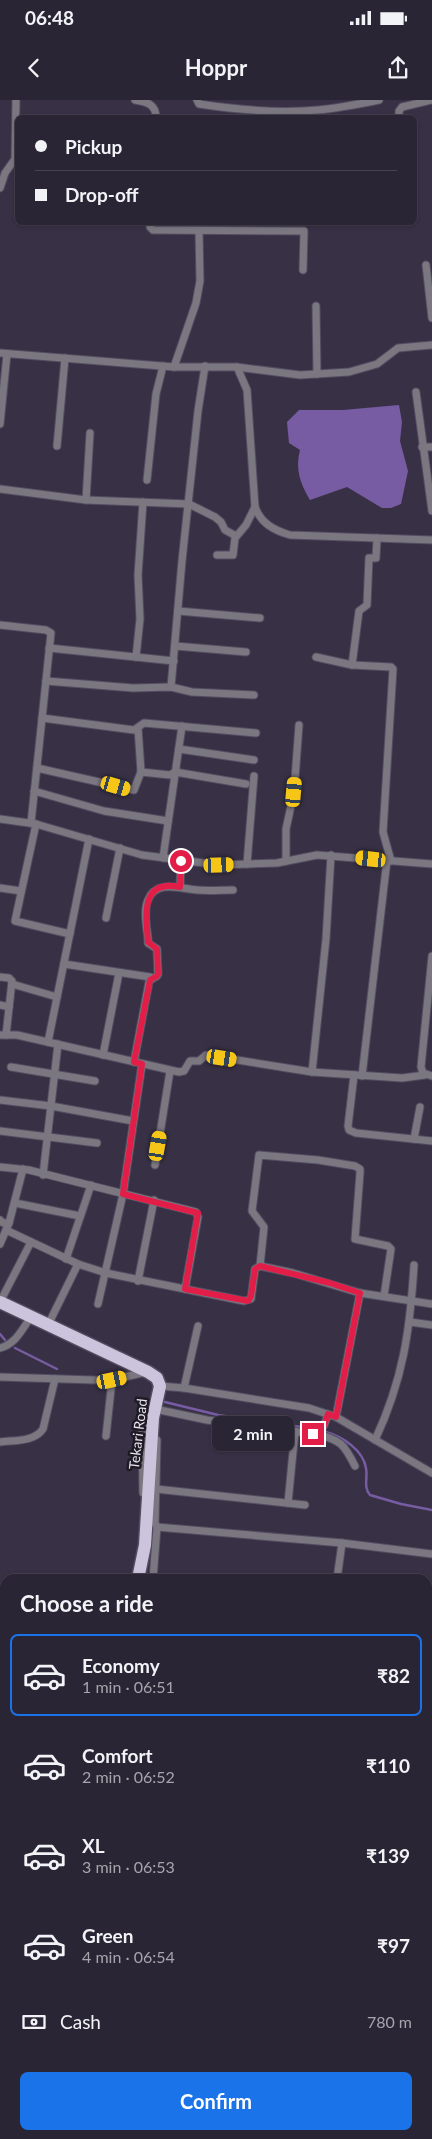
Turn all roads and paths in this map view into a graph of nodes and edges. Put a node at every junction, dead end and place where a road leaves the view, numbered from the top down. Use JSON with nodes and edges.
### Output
{"nodes":[{"id":1,"x":16,"y":100,"type":"edge"},
{"id":2,"x":135,"y":100,"type":"edge"},
{"id":3,"x":197,"y":100,"type":"edge"},
{"id":4,"x":379,"y":100,"type":"edge"},
{"id":5,"x":432,"y":100,"type":"edge"},
{"id":6,"x":154,"y":102,"type":"edge"},
{"id":7,"x":16,"y":115,"type":"edge"},
{"id":8,"x":156,"y":115,"type":"edge"},
{"id":9,"x":399,"y":115,"type":"edge"},
{"id":10,"x":15,"y":159,"type":"edge"},
{"id":11,"x":0,"y":188,"type":"edge"},
{"id":12,"x":150,"y":225,"type":"edge"},
{"id":13,"x":199,"y":231,"type":"junction"},
{"id":14,"x":426,"y":265,"type":"dead end"},
{"id":15,"x":303,"y":270,"type":"dead end"},
{"id":16,"x":316,"y":306,"type":"dead end"},
{"id":17,"x":432,"y":318,"type":"edge"},
{"id":18,"x":432,"y":345,"type":"edge"},
{"id":19,"x":3,"y":354,"type":"edge"},
{"id":20,"x":65,"y":358,"type":"junction"},
{"id":21,"x":163,"y":366,"type":"junction"},
{"id":22,"x":174,"y":366,"type":"junction"},
{"id":23,"x":205,"y":366,"type":"junction"},
{"id":24,"x":237,"y":367,"type":"junction"},
{"id":25,"x":317,"y":374,"type":"junction"},
{"id":26,"x":416,"y":392,"type":"dead end"},
{"id":27,"x":0,"y":424,"type":"edge"},
{"id":28,"x":90,"y":433,"type":"dead end"},
{"id":29,"x":57,"y":446,"type":"dead end"},
{"id":30,"x":422,"y":447,"type":"junction"},
{"id":31,"x":432,"y":447,"type":"edge"},
{"id":32,"x":147,"y":480,"type":"dead end"},
{"id":33,"x":0,"y":489,"type":"edge"},
{"id":34,"x":86,"y":500,"type":"junction"},
{"id":35,"x":143,"y":502,"type":"junction"},
{"id":36,"x":189,"y":504,"type":"junction"},
{"id":37,"x":255,"y":507,"type":"junction"},
{"id":38,"x":432,"y":512,"type":"edge"},
{"id":39,"x":236,"y":536,"type":"junction"},
{"id":40,"x":378,"y":538,"type":"junction"},
{"id":41,"x":432,"y":540,"type":"edge"},
{"id":42,"x":217,"y":555,"type":"dead end"},
{"id":43,"x":178,"y":611,"type":"junction"},
{"id":44,"x":260,"y":618,"type":"dead end"},
{"id":45,"x":0,"y":624,"type":"edge"},
{"id":46,"x":175,"y":646,"type":"junction"},
{"id":47,"x":50,"y":648,"type":"junction"},
{"id":48,"x":246,"y":652,"type":"dead end"},
{"id":49,"x":136,"y":657,"type":"junction"},
{"id":50,"x":316,"y":657,"type":"dead end"},
{"id":51,"x":174,"y":660,"type":"junction"},
{"id":52,"x":352,"y":665,"type":"junction"},
{"id":53,"x":46,"y":680,"type":"junction"},
{"id":54,"x":171,"y":687,"type":"junction"},
{"id":55,"x":254,"y":695,"type":"dead end"},
{"id":56,"x":42,"y":718,"type":"junction"},
{"id":57,"x":299,"y":725,"type":"dead end"},
{"id":58,"x":182,"y":726,"type":"junction"},
{"id":59,"x":138,"y":728,"type":"junction"},
{"id":60,"x":256,"y":733,"type":"dead end"},
{"id":61,"x":178,"y":749,"type":"junction"},
{"id":62,"x":254,"y":760,"type":"dead end"},
{"id":63,"x":37,"y":768,"type":"junction"},
{"id":64,"x":141,"y":772,"type":"junction"},
{"id":65,"x":175,"y":772,"type":"junction"},
{"id":66,"x":254,"y":776,"type":"dead end"},
{"id":67,"x":246,"y":784,"type":"dead end"},
{"id":68,"x":34,"y":791,"type":"junction"},
{"id":69,"x":0,"y":819,"type":"edge"},
{"id":70,"x":168,"y":821,"type":"junction"},
{"id":71,"x":34,"y":823,"type":"junction"},
{"id":72,"x":89,"y":839,"type":"junction"},
{"id":73,"x":120,"y":848,"type":"junction"},
{"id":74,"x":331,"y":855,"type":"junction"},
{"id":75,"x":163,"y":858,"type":"junction"},
{"id":76,"x":389,"y":860,"type":"junction"},
{"id":77,"x":181,"y":861,"type":"junction"},
{"id":78,"x":286,"y":861,"type":"junction"},
{"id":79,"x":247,"y":864,"type":"junction"},
{"id":80,"x":432,"y":864,"type":"edge"},
{"id":81,"x":180,"y":887,"type":"junction"},
{"id":82,"x":0,"y":888,"type":"edge"},
{"id":83,"x":233,"y":890,"type":"dead end"},
{"id":84,"x":21,"y":891,"type":"junction"},
{"id":85,"x":106,"y":918,"type":"dead end"},
{"id":86,"x":70,"y":934,"type":"junction"},
{"id":87,"x":432,"y":956,"type":"edge"},
{"id":88,"x":64,"y":964,"type":"junction"},
{"id":89,"x":119,"y":973,"type":"junction"},
{"id":90,"x":0,"y":976,"type":"edge"},
{"id":91,"x":150,"y":980,"type":"junction"},
{"id":92,"x":12,"y":984,"type":"junction"},
{"id":93,"x":57,"y":997,"type":"junction"},
{"id":94,"x":0,"y":1005,"type":"edge"},
{"id":95,"x":9,"y":1007,"type":"junction"},
{"id":96,"x":3,"y":1035,"type":"edge"},
{"id":97,"x":48,"y":1042,"type":"junction"},
{"id":98,"x":58,"y":1044,"type":"junction"},
{"id":99,"x":103,"y":1055,"type":"junction"},
{"id":100,"x":134,"y":1062,"type":"junction"},
{"id":101,"x":142,"y":1064,"type":"junction"},
{"id":102,"x":11,"y":1068,"type":"dead end"},
{"id":103,"x":170,"y":1071,"type":"junction"},
{"id":104,"x":312,"y":1072,"type":"junction"},
{"id":105,"x":54,"y":1075,"type":"junction"},
{"id":106,"x":428,"y":1075,"type":"edge"},
{"id":107,"x":358,"y":1076,"type":"junction"},
{"id":108,"x":95,"y":1081,"type":"dead end"},
{"id":109,"x":0,"y":1100,"type":"edge"},
{"id":110,"x":51,"y":1106,"type":"junction"},
{"id":111,"x":420,"y":1107,"type":"dead end"},
{"id":112,"x":133,"y":1120,"type":"junction"},
{"id":113,"x":0,"y":1131,"type":"edge"},
{"id":114,"x":47,"y":1136,"type":"junction"},
{"id":115,"x":414,"y":1139,"type":"junction"},
{"id":116,"x":432,"y":1141,"type":"edge"},
{"id":117,"x":97,"y":1142,"type":"dead end"},
{"id":118,"x":155,"y":1165,"type":"dead end"},
{"id":119,"x":0,"y":1166,"type":"edge"},
{"id":120,"x":23,"y":1169,"type":"junction"},
{"id":121,"x":43,"y":1175,"type":"junction"},
{"id":122,"x":90,"y":1185,"type":"junction"},
{"id":123,"x":123,"y":1194,"type":"junction"},
{"id":124,"x":154,"y":1200,"type":"junction"},
{"id":125,"x":15,"y":1204,"type":"junction"},
{"id":126,"x":80,"y":1216,"type":"junction"},
{"id":127,"x":0,"y":1220,"type":"edge"},
{"id":128,"x":8,"y":1227,"type":"junction"},
{"id":129,"x":31,"y":1242,"type":"junction"},
{"id":130,"x":0,"y":1244,"type":"edge"},
{"id":131,"x":66,"y":1259,"type":"junction"},
{"id":132,"x":78,"y":1264,"type":"junction"},
{"id":133,"x":414,"y":1265,"type":"dead end"},
{"id":134,"x":260,"y":1266,"type":"junction"},
{"id":135,"x":106,"y":1274,"type":"junction"},
{"id":136,"x":138,"y":1281,"type":"junction"},
{"id":137,"x":185,"y":1289,"type":"junction"},
{"id":138,"x":360,"y":1293,"type":"junction"},
{"id":139,"x":384,"y":1296,"type":"junction"},
{"id":140,"x":412,"y":1300,"type":"junction"},
{"id":141,"x":0,"y":1302,"type":"edge"},
{"id":142,"x":98,"y":1304,"type":"dead end"},
{"id":143,"x":432,"y":1304,"type":"edge"},
{"id":144,"x":31,"y":1317,"type":"junction"},
{"id":145,"x":410,"y":1322,"type":"junction"},
{"id":146,"x":432,"y":1325,"type":"edge"},
{"id":147,"x":48,"y":1326,"type":"junction"},
{"id":148,"x":198,"y":1326,"type":"dead end"},
{"id":149,"x":0,"y":1348,"type":"edge"},
{"id":150,"x":148,"y":1372,"type":"junction"},
{"id":151,"x":0,"y":1377,"type":"edge"},
{"id":152,"x":59,"y":1379,"type":"junction"},
{"id":153,"x":112,"y":1380,"type":"junction"},
{"id":154,"x":160,"y":1386,"type":"junction"},
{"id":155,"x":184,"y":1388,"type":"junction"},
{"id":156,"x":154,"y":1413,"type":"junction"},
{"id":157,"x":328,"y":1414,"type":"junction"},
{"id":158,"x":336,"y":1417,"type":"junction"},
{"id":159,"x":295,"y":1431,"type":"junction"},
{"id":160,"x":316,"y":1434,"type":"junction"},
{"id":161,"x":106,"y":1436,"type":"dead end"},
{"id":162,"x":375,"y":1440,"type":"junction"},
{"id":163,"x":0,"y":1442,"type":"edge"},
{"id":164,"x":355,"y":1466,"type":"dead end"},
{"id":165,"x":432,"y":1473,"type":"edge"},
{"id":166,"x":156,"y":1489,"type":"junction"},
{"id":167,"x":288,"y":1503,"type":"junction"},
{"id":168,"x":305,"y":1505,"type":"dead end"},
{"id":169,"x":157,"y":1527,"type":"junction"},
{"id":170,"x":342,"y":1543,"type":"junction"},
{"id":171,"x":432,"y":1554,"type":"edge"},
{"id":172,"x":134,"y":1574,"type":"edge"},
{"id":173,"x":139,"y":1574,"type":"edge"},
{"id":174,"x":153,"y":1574,"type":"edge"},
{"id":175,"x":338,"y":1574,"type":"edge"}],
"edges":[{"from":1,"to":7,"type":"street"},
{"from":2,"to":6,"type":"street"},
{"from":3,"to":4,"type":"street"},
{"from":5,"to":9,"type":"street"},
{"from":6,"to":8,"type":"street"},
{"from":10,"to":11,"type":"street"},
{"from":12,"to":13,"type":"street"},
{"from":13,"to":15,"type":"street"},
{"from":13,"to":22,"type":"street"},
{"from":14,"to":17,"type":"street"},
{"from":16,"to":25,"type":"street"},
{"from":18,"to":25,"type":"street"},
{"from":19,"to":20,"type":"street"},
{"from":19,"to":27,"type":"street"},
{"from":20,"to":21,"type":"street"},
{"from":20,"to":29,"type":"street"},
{"from":21,"to":22,"type":"street"},
{"from":21,"to":32,"type":"street"},
{"from":22,"to":23,"type":"street"},
{"from":23,"to":24,"type":"street"},
{"from":23,"to":36,"type":"street"},
{"from":24,"to":25,"type":"street"},
{"from":24,"to":37,"type":"street"},
{"from":26,"to":30,"type":"street"},
{"from":28,"to":34,"type":"street"},
{"from":30,"to":31,"type":"street"},
{"from":30,"to":38,"type":"street"},
{"from":33,"to":34,"type":"street"},
{"from":34,"to":35,"type":"street"},
{"from":35,"to":36,"type":"street"},
{"from":35,"to":49,"type":"street"},
{"from":36,"to":39,"type":"street"},
{"from":36,"to":43,"type":"street"},
{"from":37,"to":39,"type":"street"},
{"from":37,"to":40,"type":"street"},
{"from":39,"to":42,"type":"street"},
{"from":40,"to":41,"type":"street"},
{"from":40,"to":52,"type":"street"},
{"from":43,"to":44,"type":"street"},
{"from":43,"to":46,"type":"street"},
{"from":45,"to":47,"type":"street"},
{"from":46,"to":48,"type":"street"},
{"from":46,"to":51,"type":"street"},
{"from":47,"to":49,"type":"street"},
{"from":47,"to":53,"type":"street"},
{"from":49,"to":51,"type":"street"},
{"from":50,"to":52,"type":"street"},
{"from":51,"to":54,"type":"street"},
{"from":52,"to":76,"type":"street"},
{"from":53,"to":54,"type":"street"},
{"from":53,"to":56,"type":"street"},
{"from":54,"to":55,"type":"street"},
{"from":56,"to":59,"type":"street"},
{"from":56,"to":63,"type":"street"},
{"from":57,"to":78,"type":"street"},
{"from":58,"to":59,"type":"street"},
{"from":58,"to":60,"type":"street"},
{"from":58,"to":61,"type":"street"},
{"from":59,"to":64,"type":"street"},
{"from":61,"to":62,"type":"street"},
{"from":61,"to":65,"type":"street"},
{"from":63,"to":64,"type":"street"},
{"from":63,"to":68,"type":"street"},
{"from":64,"to":65,"type":"street"},
{"from":65,"to":67,"type":"street"},
{"from":65,"to":70,"type":"street"},
{"from":66,"to":79,"type":"street"},
{"from":68,"to":70,"type":"street"},
{"from":68,"to":71,"type":"street"},
{"from":69,"to":71,"type":"street"},
{"from":70,"to":75,"type":"street"},
{"from":71,"to":72,"type":"street"},
{"from":71,"to":84,"type":"street"},
{"from":72,"to":73,"type":"street"},
{"from":72,"to":86,"type":"street"},
{"from":73,"to":75,"type":"street"},
{"from":73,"to":85,"type":"street"},
{"from":74,"to":76,"type":"street"},
{"from":74,"to":78,"type":"street"},
{"from":74,"to":104,"type":"street"},
{"from":75,"to":77,"type":"street"},
{"from":76,"to":80,"type":"street"},
{"from":76,"to":107,"type":"street"},
{"from":77,"to":79,"type":"street"},
{"from":77,"to":81,"type":"street"},
{"from":78,"to":79,"type":"street"},
{"from":81,"to":83,"type":"street"},
{"from":81,"to":91,"type":"street"},
{"from":82,"to":84,"type":"street"},
{"from":84,"to":86,"type":"street"},
{"from":86,"to":88,"type":"street"},
{"from":87,"to":106,"type":"street"},
{"from":88,"to":89,"type":"street"},
{"from":88,"to":93,"type":"street"},
{"from":89,"to":91,"type":"street"},
{"from":89,"to":99,"type":"street"},
{"from":90,"to":92,"type":"street"},
{"from":91,"to":100,"type":"street"},
{"from":92,"to":93,"type":"street"},
{"from":92,"to":95,"type":"street"},
{"from":93,"to":97,"type":"street"},
{"from":94,"to":95,"type":"street"},
{"from":95,"to":96,"type":"street"},
{"from":96,"to":97,"type":"street"},
{"from":97,"to":98,"type":"street"},
{"from":98,"to":99,"type":"street"},
{"from":98,"to":105,"type":"street"},
{"from":99,"to":100,"type":"street"},
{"from":100,"to":101,"type":"street"},
{"from":101,"to":103,"type":"street"},
{"from":101,"to":112,"type":"street"},
{"from":102,"to":105,"type":"street"},
{"from":103,"to":104,"type":"street"},
{"from":103,"to":118,"type":"street"},
{"from":104,"to":107,"type":"street"},
{"from":105,"to":108,"type":"street"},
{"from":105,"to":110,"type":"street"},
{"from":106,"to":107,"type":"street"},
{"from":107,"to":115,"type":"street"},
{"from":109,"to":110,"type":"street"},
{"from":110,"to":112,"type":"street"},
{"from":110,"to":114,"type":"street"},
{"from":111,"to":115,"type":"street"},
{"from":112,"to":123,"type":"street"},
{"from":113,"to":114,"type":"street"},
{"from":114,"to":117,"type":"street"},
{"from":114,"to":121,"type":"street"},
{"from":115,"to":116,"type":"street"},
{"from":119,"to":120,"type":"street"},
{"from":120,"to":121,"type":"street"},
{"from":120,"to":125,"type":"street"},
{"from":121,"to":122,"type":"street"},
{"from":122,"to":123,"type":"street"},
{"from":122,"to":126,"type":"street"},
{"from":123,"to":124,"type":"street"},
{"from":123,"to":135,"type":"street"},
{"from":124,"to":136,"type":"street"},
{"from":124,"to":137,"type":"street"},
{"from":125,"to":126,"type":"street"},
{"from":125,"to":128,"type":"street"},
{"from":126,"to":131,"type":"street"},
{"from":127,"to":128,"type":"street"},
{"from":128,"to":129,"type":"street"},
{"from":128,"to":130,"type":"street"},
{"from":129,"to":131,"type":"street"},
{"from":129,"to":141,"type":"street"},
{"from":131,"to":132,"type":"street"},
{"from":132,"to":135,"type":"street"},
{"from":132,"to":147,"type":"street"},
{"from":133,"to":140,"type":"street"},
{"from":134,"to":137,"type":"street"},
{"from":134,"to":138,"type":"street"},
{"from":134,"to":139,"type":"street"},
{"from":135,"to":136,"type":"street"},
{"from":135,"to":142,"type":"street"},
{"from":136,"to":137,"type":"street"},
{"from":138,"to":139,"type":"street"},
{"from":138,"to":158,"type":"street"},
{"from":139,"to":140,"type":"street"},
{"from":140,"to":143,"type":"street"},
{"from":140,"to":145,"type":"street"},
{"from":141,"to":144,"type":"highway","name":"Tekari Road"},
{"from":144,"to":147,"type":"highway","name":"Tekari Road"},
{"from":144,"to":149,"type":"street"},
{"from":145,"to":146,"type":"street"},
{"from":145,"to":162,"type":"street"},
{"from":147,"to":150,"type":"highway","name":"Tekari Road"},
{"from":148,"to":155,"type":"street"},
{"from":150,"to":153,"type":"street"},
{"from":150,"to":154,"type":"highway","name":"Tekari Road"},
{"from":151,"to":152,"type":"street"},
{"from":152,"to":153,"type":"street"},
{"from":152,"to":163,"type":"street"},
{"from":153,"to":161,"type":"street"},
{"from":154,"to":155,"type":"street"},
{"from":154,"to":156,"type":"highway","name":"Tekari Road"},
{"from":155,"to":157,"type":"street"},
{"from":156,"to":159,"type":"street"},
{"from":156,"to":166,"type":"street"},
{"from":156,"to":172,"type":"street"},
{"from":156,"to":173,"type":"highway","name":"Tekari Road"},
{"from":157,"to":158,"type":"street"},
{"from":157,"to":160,"type":"street"},
{"from":158,"to":162,"type":"street"},
{"from":159,"to":160,"type":"street"},
{"from":159,"to":167,"type":"street"},
{"from":160,"to":164,"type":"street"},
{"from":162,"to":165,"type":"street"},
{"from":166,"to":167,"type":"street"},
{"from":166,"to":169,"type":"street"},
{"from":167,"to":168,"type":"street"},
{"from":169,"to":170,"type":"street"},
{"from":169,"to":174,"type":"street"},
{"from":170,"to":171,"type":"street"},
{"from":170,"to":175,"type":"street"}]}
